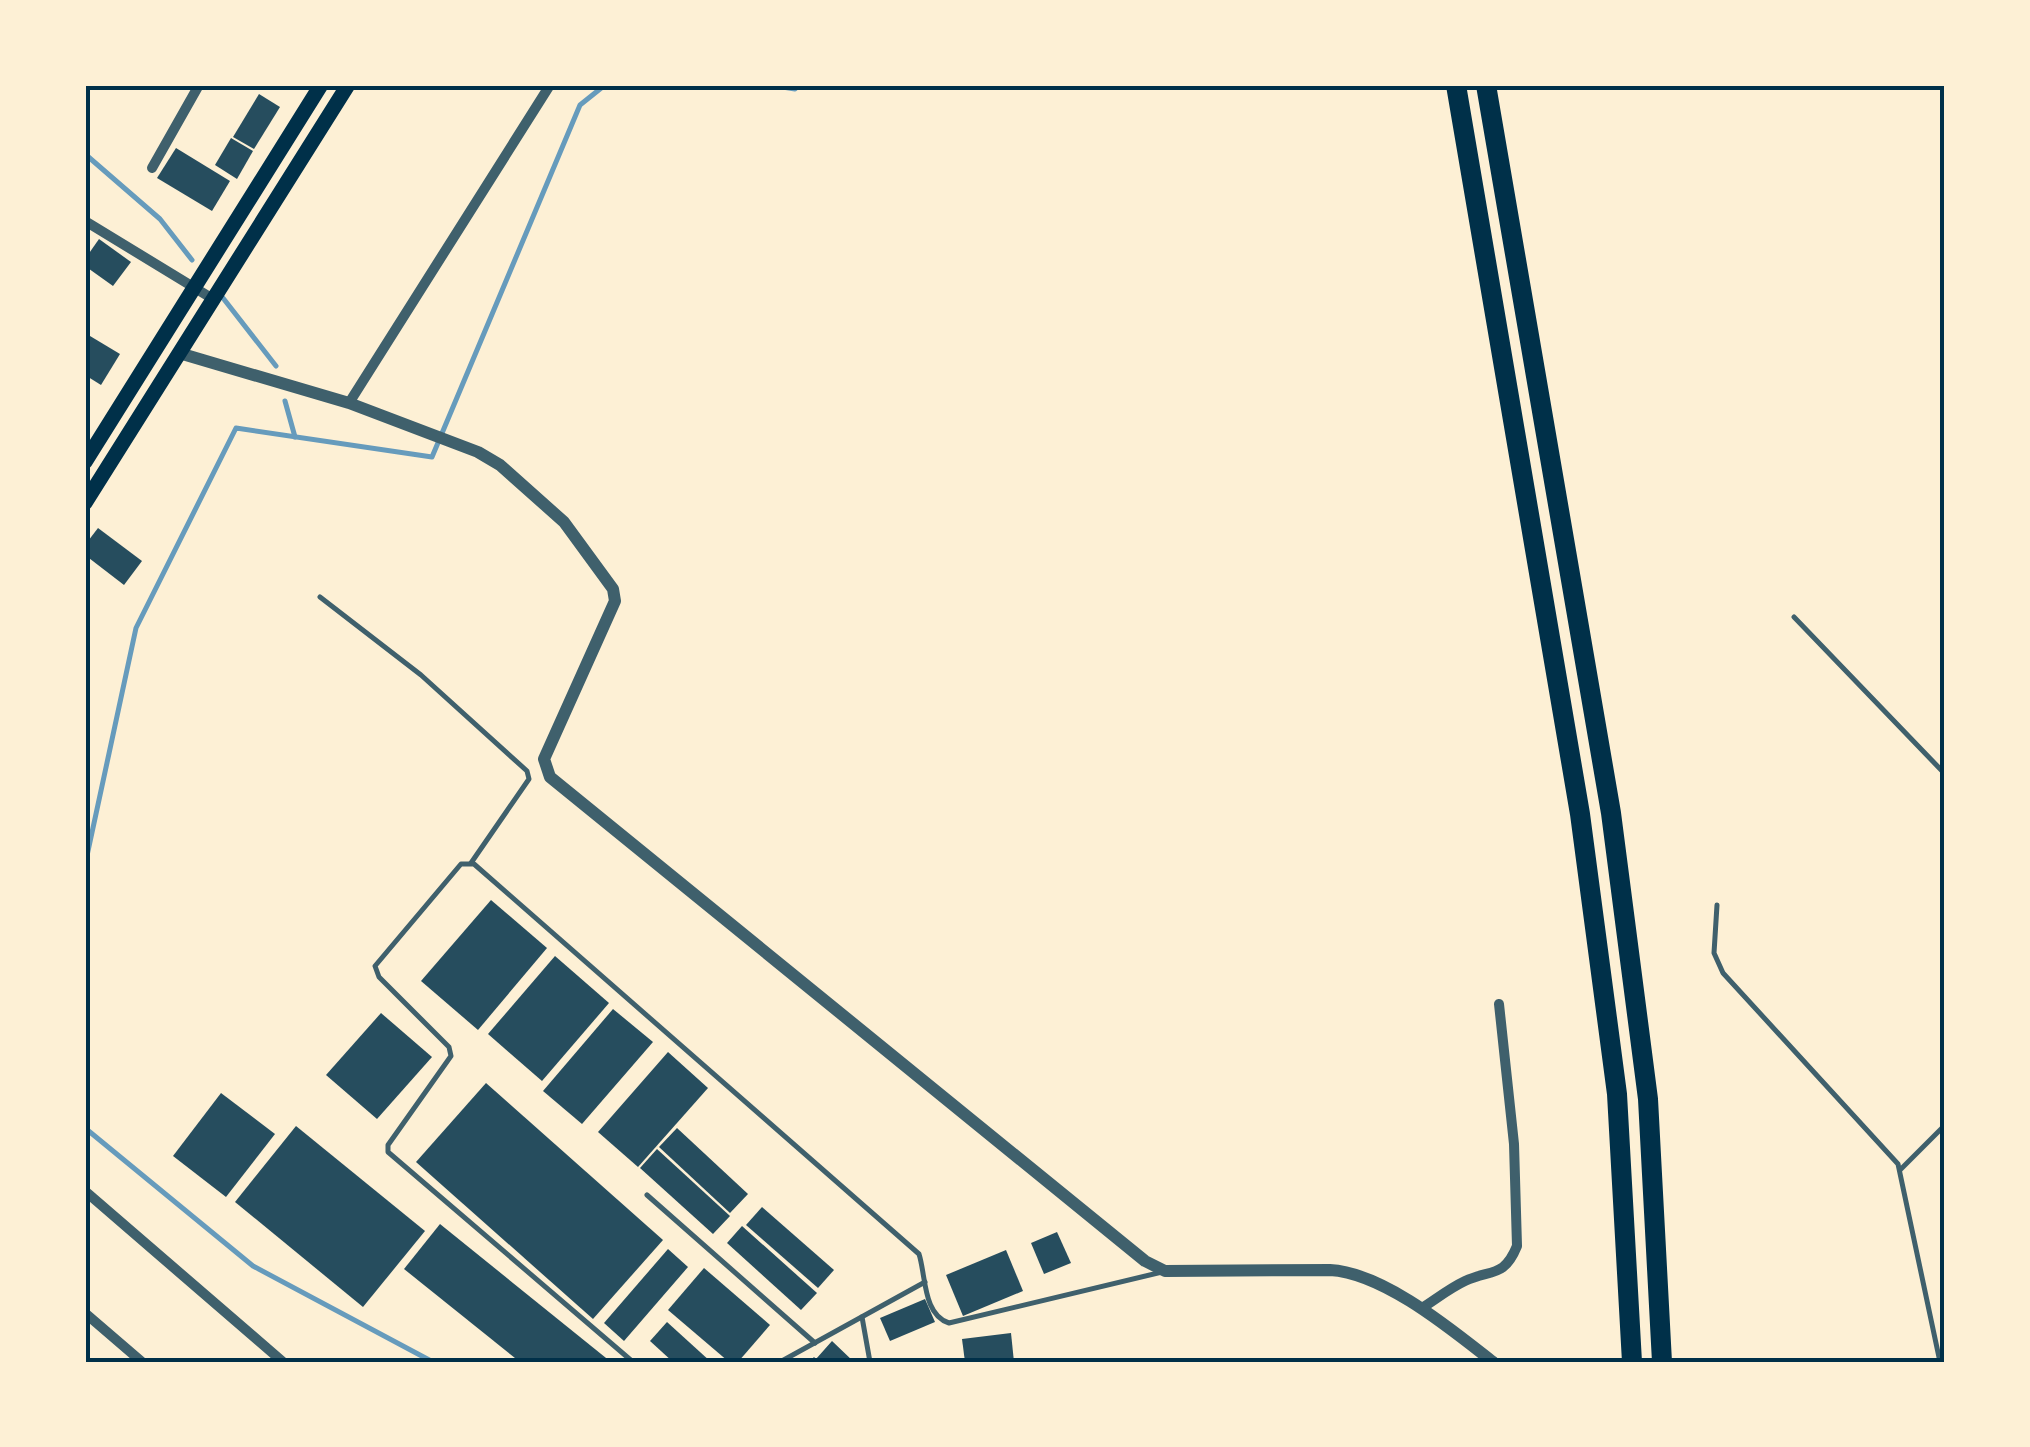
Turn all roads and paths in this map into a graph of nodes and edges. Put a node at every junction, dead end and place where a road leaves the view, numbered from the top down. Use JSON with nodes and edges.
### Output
{"nodes":[{"id":1,"x":198,"y":85,"type":"edge"},
{"id":2,"x":321,"y":85,"type":"edge"},
{"id":3,"x":348,"y":85,"type":"edge"},
{"id":4,"x":550,"y":85,"type":"edge"},
{"id":5,"x":1456,"y":85,"type":"edge"},
{"id":6,"x":1486,"y":85,"type":"edge"},
{"id":7,"x":152,"y":168,"type":"dead end"},
{"id":8,"x":85,"y":222,"type":"edge"},
{"id":9,"x":193,"y":290,"type":"junction"},
{"id":10,"x":213,"y":299,"type":"junction"},
{"id":11,"x":179,"y":353,"type":"junction"},
{"id":12,"x":350,"y":404,"type":"junction"},
{"id":13,"x":85,"y":462,"type":"edge"},
{"id":14,"x":85,"y":503,"type":"edge"},
{"id":15,"x":320,"y":598,"type":"dead end"},
{"id":16,"x":1794,"y":617,"type":"dead end"},
{"id":17,"x":1945,"y":774,"type":"edge"},
{"id":18,"x":471,"y":863,"type":"junction"},
{"id":19,"x":1717,"y":905,"type":"dead end"},
{"id":20,"x":1499,"y":1004,"type":"dead end"},
{"id":21,"x":1945,"y":1125,"type":"edge"},
{"id":22,"x":1900,"y":1170,"type":"junction"},
{"id":23,"x":85,"y":1191,"type":"edge"},
{"id":24,"x":647,"y":1195,"type":"dead end"},
{"id":25,"x":1165,"y":1271,"type":"junction"},
{"id":26,"x":925,"y":1282,"type":"junction"},
{"id":27,"x":1422,"y":1308,"type":"junction"},
{"id":28,"x":85,"y":1312,"type":"edge"},
{"id":29,"x":862,"y":1317,"type":"junction"},
{"id":30,"x":815,"y":1343,"type":"junction"},
{"id":31,"x":142,"y":1362,"type":"edge"},
{"id":32,"x":283,"y":1362,"type":"edge"},
{"id":33,"x":633,"y":1362,"type":"edge"},
{"id":34,"x":780,"y":1362,"type":"edge"},
{"id":35,"x":870,"y":1362,"type":"edge"},
{"id":36,"x":1493,"y":1362,"type":"edge"},
{"id":37,"x":1632,"y":1362,"type":"edge"},
{"id":38,"x":1662,"y":1362,"type":"edge"},
{"id":39,"x":1940,"y":1362,"type":"edge"}],
"edges":[{"from":1,"to":7,"type":"street"},
{"from":2,"to":9,"type":"main road"},
{"from":3,"to":10,"type":"main road"},
{"from":4,"to":12,"type":"street"},
{"from":5,"to":37,"type":"highway"},
{"from":6,"to":38,"type":"highway"},
{"from":8,"to":9,"type":"street"},
{"from":9,"to":10,"type":"street"},
{"from":9,"to":13,"type":"main road"},
{"from":10,"to":11,"type":"main road"},
{"from":11,"to":12,"type":"street"},
{"from":11,"to":14,"type":"main road"},
{"from":12,"to":25,"type":"street"},
{"from":15,"to":18,"type":"lane"},
{"from":16,"to":17,"type":"lane"},
{"from":18,"to":26,"type":"lane"},
{"from":18,"to":33,"type":"lane"},
{"from":19,"to":22,"type":"lane"},
{"from":20,"to":27,"type":"street"},
{"from":21,"to":22,"type":"lane"},
{"from":22,"to":39,"type":"lane"},
{"from":23,"to":32,"type":"street"},
{"from":24,"to":30,"type":"lane"},
{"from":25,"to":26,"type":"lane"},
{"from":25,"to":27,"type":"street"},
{"from":26,"to":29,"type":"lane"},
{"from":27,"to":36,"type":"street"},
{"from":28,"to":31,"type":"street"},
{"from":29,"to":30,"type":"lane"},
{"from":29,"to":35,"type":"lane"},
{"from":30,"to":34,"type":"lane"}]}
